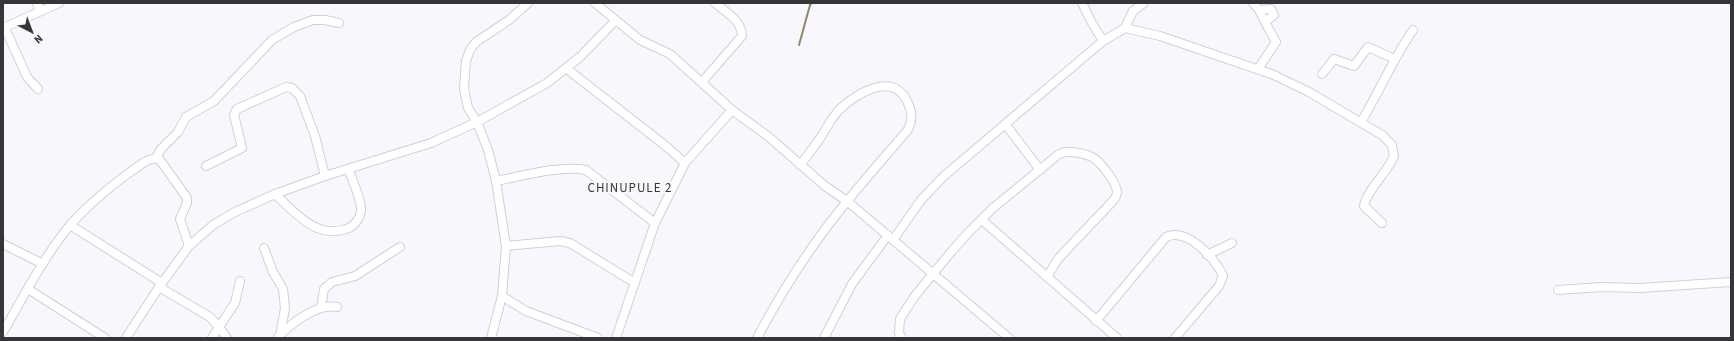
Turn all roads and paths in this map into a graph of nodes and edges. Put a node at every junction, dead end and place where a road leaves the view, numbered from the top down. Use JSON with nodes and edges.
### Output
{"nodes":[{"id":1,"x":59,"y":3,"type":"edge"},
{"id":2,"x":528,"y":3,"type":"edge"},
{"id":3,"x":595,"y":3,"type":"edge"},
{"id":4,"x":715,"y":3,"type":"edge"},
{"id":5,"x":1082,"y":3,"type":"edge"},
{"id":6,"x":1144,"y":3,"type":"edge"},
{"id":7,"x":1253,"y":3,"type":"edge"},
{"id":8,"x":38,"y":7,"type":"edge"},
{"id":9,"x":1132,"y":7,"type":"edge"},
{"id":10,"x":615,"y":21,"type":"junction"},
{"id":11,"x":339,"y":23,"type":"dead end"},
{"id":12,"x":4,"y":28,"type":"edge"},
{"id":13,"x":1125,"y":28,"type":"junction"},
{"id":14,"x":1413,"y":30,"type":"dead end"},
{"id":15,"x":1103,"y":41,"type":"junction"},
{"id":16,"x":1395,"y":59,"type":"junction"},
{"id":17,"x":567,"y":69,"type":"junction"},
{"id":18,"x":1258,"y":69,"type":"junction"},
{"id":19,"x":1322,"y":74,"type":"dead end"},
{"id":20,"x":702,"y":82,"type":"junction"},
{"id":21,"x":38,"y":89,"type":"dead end"},
{"id":22,"x":732,"y":110,"type":"junction"},
{"id":23,"x":477,"y":122,"type":"junction"},
{"id":24,"x":1361,"y":122,"type":"junction"},
{"id":25,"x":1006,"y":125,"type":"junction"},
{"id":26,"x":156,"y":158,"type":"junction"},
{"id":27,"x":685,"y":163,"type":"junction"},
{"id":28,"x":800,"y":165,"type":"junction"},
{"id":29,"x":206,"y":166,"type":"dead end"},
{"id":30,"x":349,"y":170,"type":"junction"},
{"id":31,"x":1040,"y":170,"type":"junction"},
{"id":32,"x":325,"y":176,"type":"junction"},
{"id":33,"x":496,"y":181,"type":"junction"},
{"id":34,"x":275,"y":194,"type":"junction"},
{"id":35,"x":847,"y":201,"type":"junction"},
{"id":36,"x":982,"y":220,"type":"junction"},
{"id":37,"x":655,"y":223,"type":"junction"},
{"id":38,"x":1382,"y":223,"type":"dead end"},
{"id":39,"x":70,"y":225,"type":"junction"},
{"id":40,"x":891,"y":237,"type":"junction"},
{"id":41,"x":1232,"y":243,"type":"dead end"},
{"id":42,"x":3,"y":244,"type":"edge"},
{"id":43,"x":189,"y":246,"type":"junction"},
{"id":44,"x":506,"y":246,"type":"junction"},
{"id":45,"x":400,"y":247,"type":"dead end"},
{"id":46,"x":264,"y":248,"type":"dead end"},
{"id":47,"x":1207,"y":255,"type":"junction"},
{"id":48,"x":43,"y":264,"type":"junction"},
{"id":49,"x":934,"y":274,"type":"junction"},
{"id":50,"x":1047,"y":277,"type":"junction"},
{"id":51,"x":240,"y":281,"type":"dead end"},
{"id":52,"x":1731,"y":282,"type":"edge"},
{"id":53,"x":635,"y":283,"type":"junction"},
{"id":54,"x":161,"y":285,"type":"junction"},
{"id":55,"x":28,"y":289,"type":"junction"},
{"id":56,"x":1558,"y":290,"type":"dead end"},
{"id":57,"x":502,"y":296,"type":"junction"},
{"id":58,"x":338,"y":307,"type":"dead end"},
{"id":59,"x":321,"y":308,"type":"junction"},
{"id":60,"x":1096,"y":321,"type":"junction"},
{"id":61,"x":219,"y":327,"type":"junction"},
{"id":62,"x":3,"y":332,"type":"edge"},
{"id":63,"x":279,"y":337,"type":"edge"},
{"id":64,"x":105,"y":338,"type":"edge"},
{"id":65,"x":126,"y":338,"type":"edge"},
{"id":66,"x":212,"y":338,"type":"edge"},
{"id":67,"x":227,"y":338,"type":"edge"},
{"id":68,"x":491,"y":338,"type":"edge"},
{"id":69,"x":598,"y":338,"type":"edge"},
{"id":70,"x":616,"y":338,"type":"edge"},
{"id":71,"x":757,"y":338,"type":"edge"},
{"id":72,"x":824,"y":338,"type":"edge"},
{"id":73,"x":902,"y":338,"type":"edge"},
{"id":74,"x":1009,"y":338,"type":"edge"},
{"id":75,"x":1117,"y":338,"type":"edge"},
{"id":76,"x":1175,"y":338,"type":"edge"}],
"edges":[{"from":1,"to":8,"type":"street"},
{"from":2,"to":23,"type":"street"},
{"from":3,"to":10,"type":"street"},
{"from":4,"to":20,"type":"street"},
{"from":5,"to":15,"type":"street"},
{"from":6,"to":9,"type":"street"},
{"from":7,"to":18,"type":"street"},
{"from":8,"to":12,"type":"street"},
{"from":9,"to":13,"type":"street"},
{"from":10,"to":17,"type":"street"},
{"from":10,"to":20,"type":"street"},
{"from":11,"to":26,"type":"street"},
{"from":12,"to":21,"type":"street"},
{"from":13,"to":15,"type":"street"},
{"from":13,"to":18,"type":"street"},
{"from":14,"to":16,"type":"street"},
{"from":15,"to":25,"type":"street"},
{"from":16,"to":19,"type":"street"},
{"from":16,"to":24,"type":"street"},
{"from":17,"to":23,"type":"street"},
{"from":17,"to":27,"type":"street"},
{"from":18,"to":24,"type":"street"},
{"from":20,"to":22,"type":"street"},
{"from":22,"to":27,"type":"street"},
{"from":22,"to":28,"type":"street"},
{"from":23,"to":30,"type":"street"},
{"from":23,"to":33,"type":"street"},
{"from":24,"to":38,"type":"street"},
{"from":25,"to":31,"type":"street"},
{"from":25,"to":40,"type":"street"},
{"from":26,"to":39,"type":"street"},
{"from":26,"to":43,"type":"street"},
{"from":27,"to":37,"type":"street"},
{"from":28,"to":35,"type":"street"},
{"from":28,"to":35,"type":"street"},
{"from":29,"to":32,"type":"street"},
{"from":30,"to":32,"type":"street"},
{"from":30,"to":34,"type":"street"},
{"from":31,"to":36,"type":"street"},
{"from":31,"to":50,"type":"street"},
{"from":32,"to":34,"type":"street"},
{"from":33,"to":37,"type":"street"},
{"from":33,"to":44,"type":"street"},
{"from":34,"to":43,"type":"street"},
{"from":35,"to":40,"type":"street"},
{"from":35,"to":71,"type":"street"},
{"from":36,"to":49,"type":"street"},
{"from":36,"to":50,"type":"street"},
{"from":37,"to":53,"type":"street"},
{"from":39,"to":48,"type":"street"},
{"from":39,"to":54,"type":"street"},
{"from":40,"to":49,"type":"street"},
{"from":40,"to":72,"type":"street"},
{"from":41,"to":47,"type":"street"},
{"from":42,"to":48,"type":"street"},
{"from":43,"to":54,"type":"street"},
{"from":44,"to":53,"type":"street"},
{"from":44,"to":57,"type":"street"},
{"from":45,"to":59,"type":"street"},
{"from":46,"to":63,"type":"street"},
{"from":47,"to":60,"type":"street"},
{"from":47,"to":76,"type":"street"},
{"from":48,"to":55,"type":"street"},
{"from":49,"to":73,"type":"street"},
{"from":49,"to":74,"type":"street"},
{"from":50,"to":60,"type":"street"},
{"from":51,"to":61,"type":"street"},
{"from":52,"to":56,"type":"street"},
{"from":53,"to":70,"type":"street"},
{"from":54,"to":61,"type":"street"},
{"from":54,"to":65,"type":"street"},
{"from":55,"to":62,"type":"street"},
{"from":55,"to":64,"type":"street"},
{"from":57,"to":68,"type":"street"},
{"from":57,"to":69,"type":"street"},
{"from":58,"to":59,"type":"street"},
{"from":59,"to":63,"type":"street"},
{"from":60,"to":75,"type":"street"},
{"from":61,"to":66,"type":"street"},
{"from":61,"to":67,"type":"street"}]}
